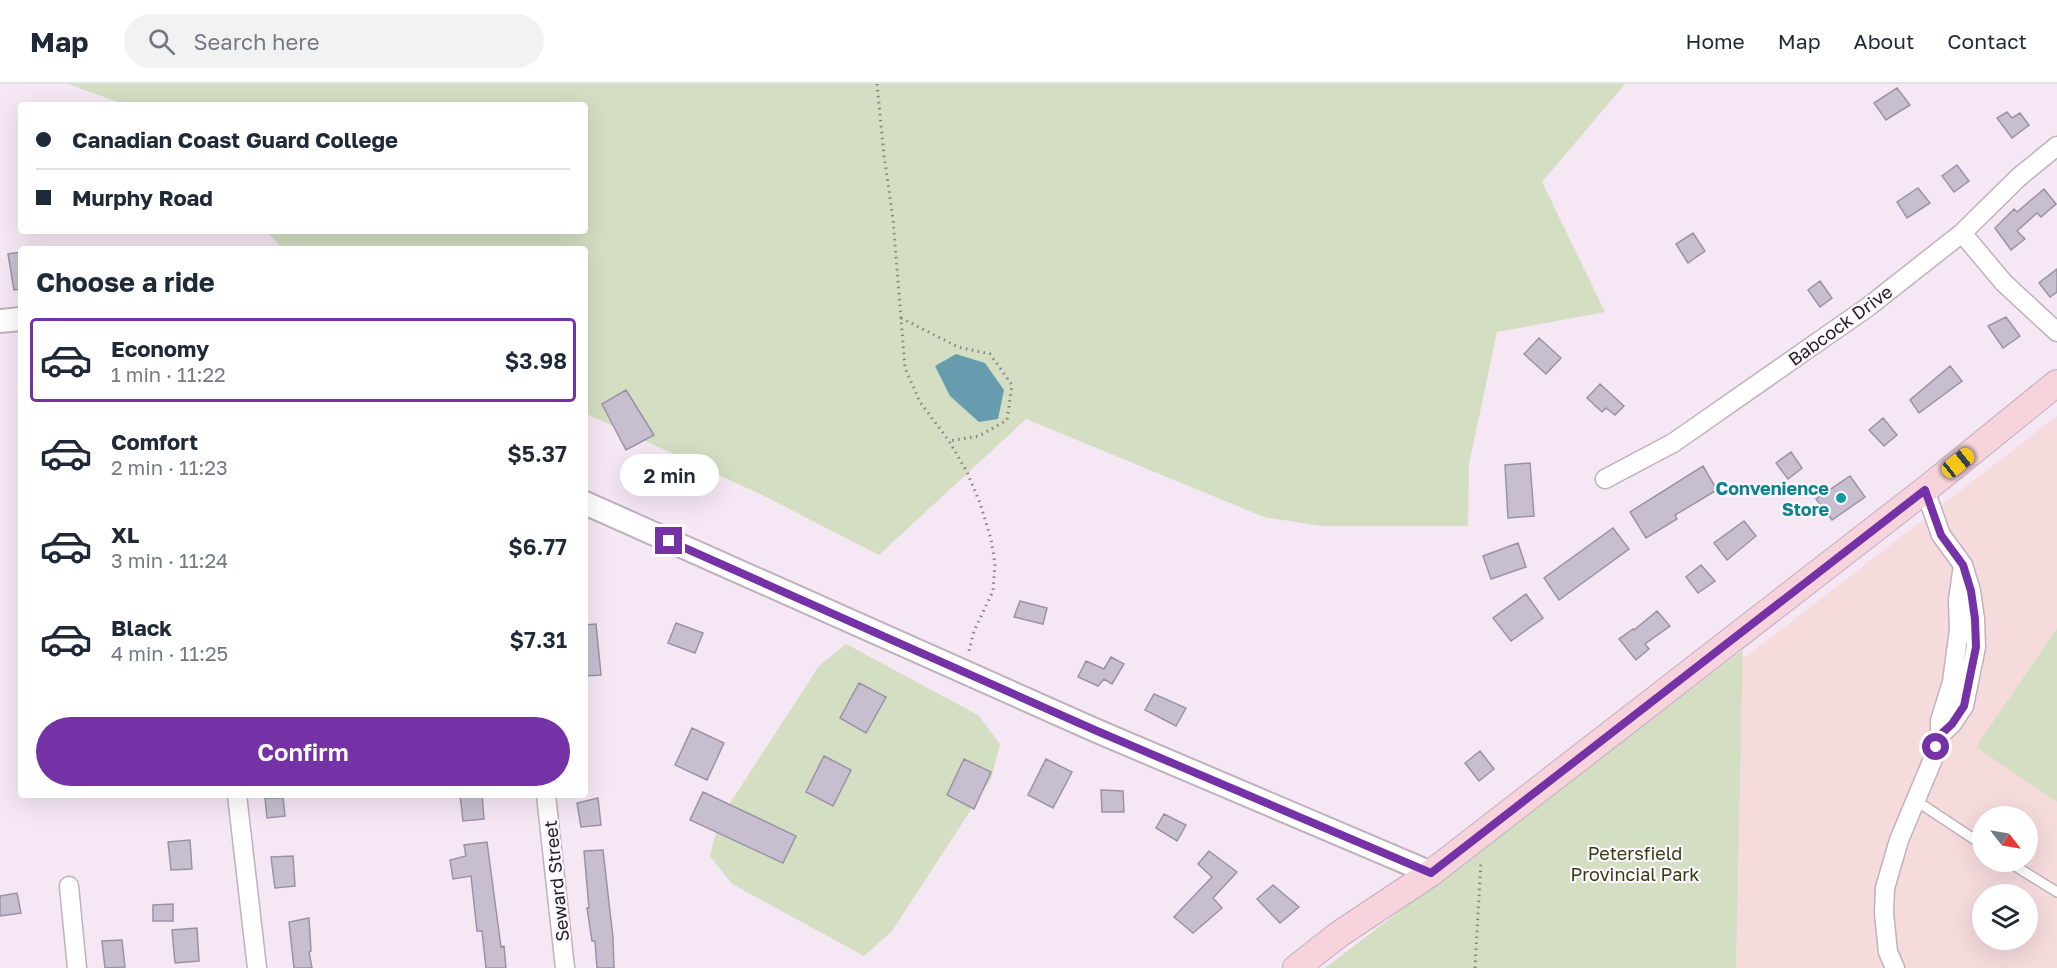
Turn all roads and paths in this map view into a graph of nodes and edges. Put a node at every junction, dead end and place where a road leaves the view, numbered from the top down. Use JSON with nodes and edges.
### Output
{"nodes":[{"id":1,"x":878,"y":84,"type":"edge"},
{"id":2,"x":2057,"y":146,"type":"edge"},
{"id":3,"x":1962,"y":233,"type":"junction"},
{"id":4,"x":900,"y":317,"type":"junction"},
{"id":5,"x":18,"y":319,"type":"edge"},
{"id":6,"x":0,"y":321,"type":"edge"},
{"id":7,"x":2057,"y":332,"type":"edge"},
{"id":8,"x":2057,"y":383,"type":"edge"},
{"id":9,"x":949,"y":441,"type":"junction"},
{"id":10,"x":1605,"y":479,"type":"dead end"},
{"id":11,"x":1925,"y":490,"type":"junction"},
{"id":12,"x":588,"y":504,"type":"edge"},
{"id":13,"x":963,"y":671,"type":"junction"},
{"id":14,"x":237,"y":798,"type":"edge"},
{"id":15,"x":546,"y":798,"type":"edge"},
{"id":16,"x":1915,"y":800,"type":"junction"},
{"id":17,"x":1483,"y":832,"type":"junction"},
{"id":18,"x":1972,"y":838,"type":"edge"},
{"id":19,"x":2025,"y":872,"type":"edge"},
{"id":20,"x":1431,"y":873,"type":"junction"},
{"id":21,"x":69,"y":886,"type":"dead end"},
{"id":22,"x":2057,"y":892,"type":"edge"},
{"id":23,"x":77,"y":968,"type":"edge"},
{"id":24,"x":257,"y":968,"type":"edge"},
{"id":25,"x":565,"y":968,"type":"edge"},
{"id":26,"x":1296,"y":968,"type":"edge"},
{"id":27,"x":1475,"y":968,"type":"edge"},
{"id":28,"x":1895,"y":968,"type":"edge"}],
"edges":[{"from":1,"to":4,"type":"path"},
{"from":2,"to":3,"type":"street","name":"Babcock Drive"},
{"from":3,"to":7,"type":"street"},
{"from":3,"to":10,"type":"street","name":"Babcock Drive"},
{"from":4,"to":9,"type":"path"},
{"from":4,"to":9,"type":"path"},
{"from":5,"to":6,"type":"street"},
{"from":8,"to":11,"type":"main road"},
{"from":9,"to":13,"type":"path"},
{"from":11,"to":16,"type":"street"},
{"from":11,"to":17,"type":"main road"},
{"from":12,"to":13,"type":"street"},
{"from":13,"to":20,"type":"street"},
{"from":14,"to":24,"type":"street"},
{"from":15,"to":25,"type":"street","name":"Seward Street"},
{"from":16,"to":18,"type":"lane"},
{"from":16,"to":28,"type":"street"},
{"from":17,"to":20,"type":"main road"},
{"from":17,"to":27,"type":"path"},
{"from":19,"to":22,"type":"lane"},
{"from":20,"to":26,"type":"main road"},
{"from":21,"to":23,"type":"street"}]}
